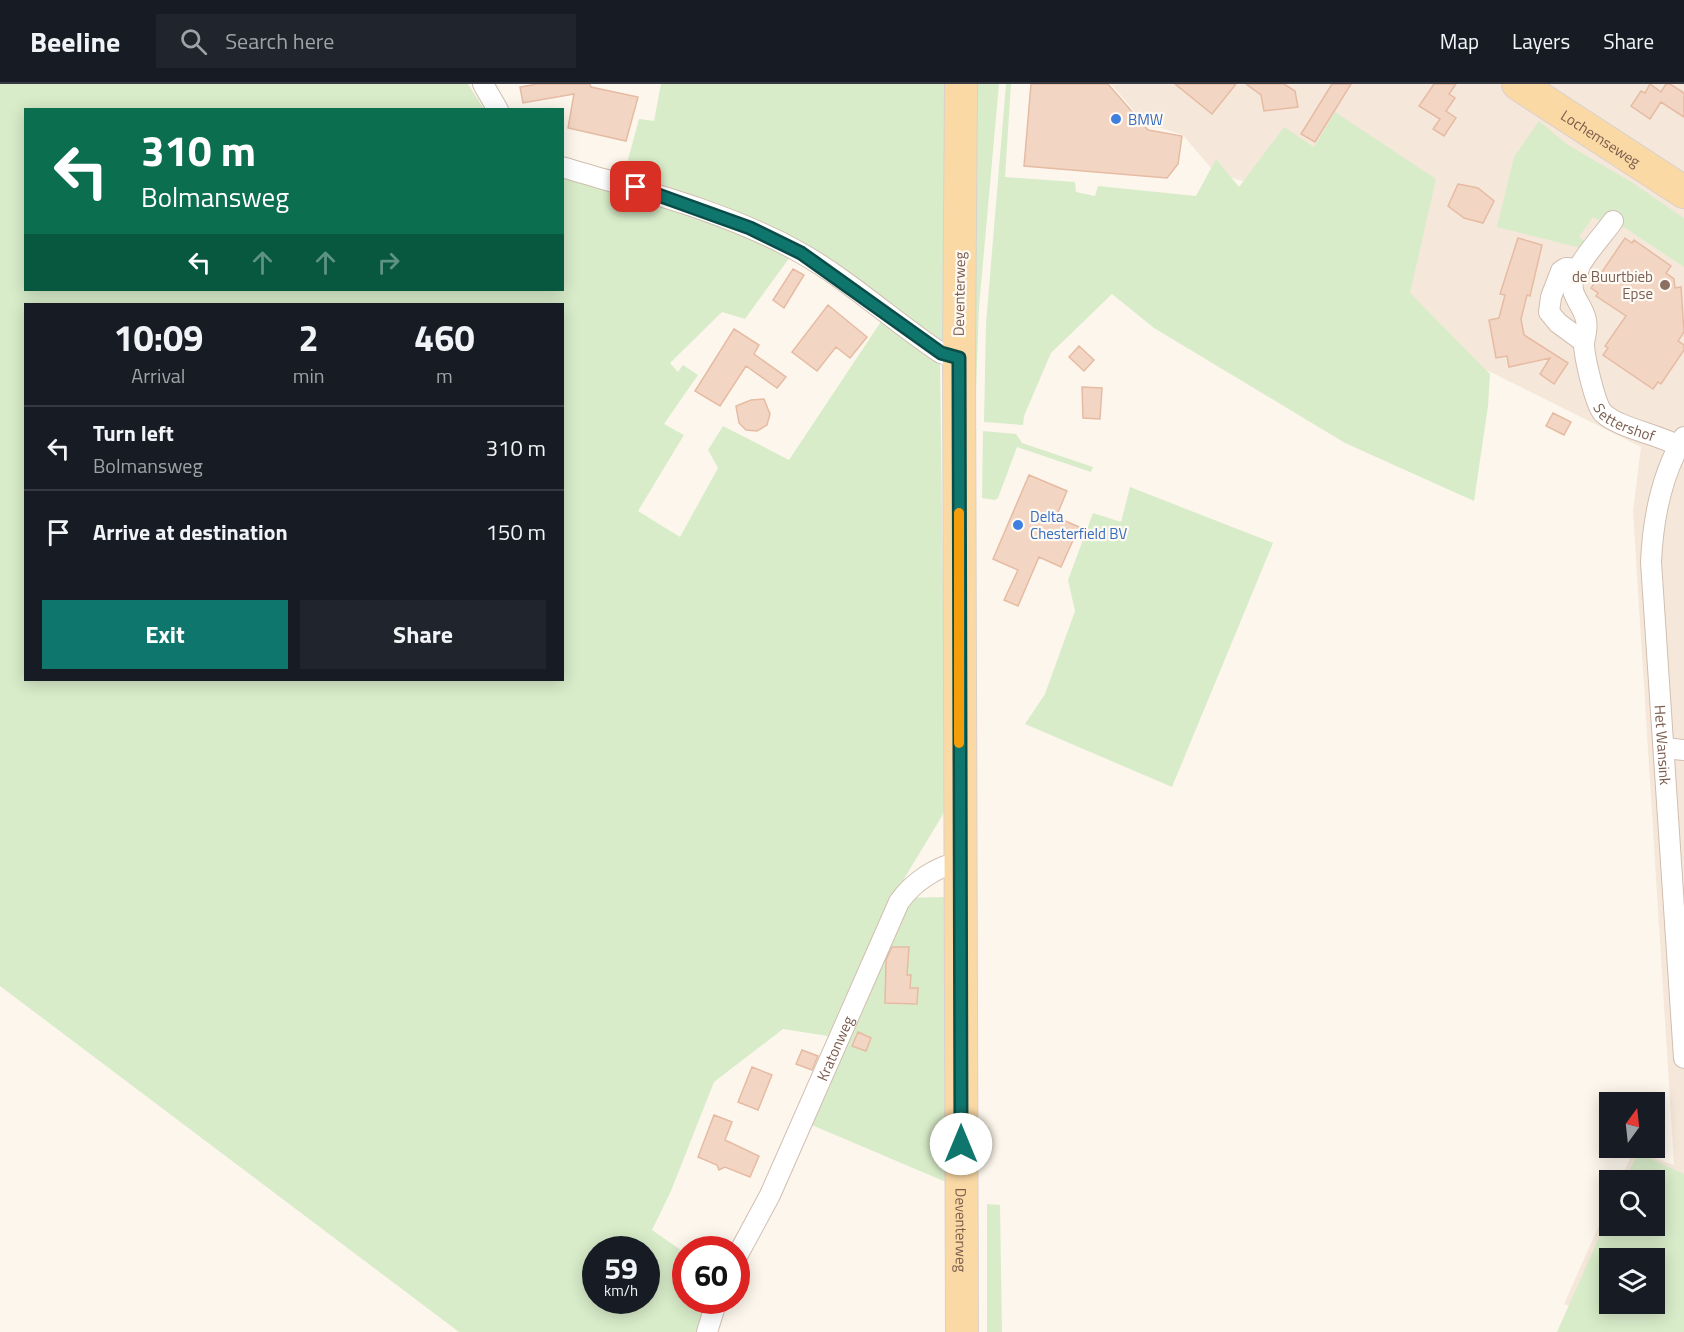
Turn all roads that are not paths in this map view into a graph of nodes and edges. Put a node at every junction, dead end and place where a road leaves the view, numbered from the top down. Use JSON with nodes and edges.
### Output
{"nodes":[{"id":1,"x":483,"y":84,"type":"edge"},
{"id":2,"x":961,"y":84,"type":"edge"},
{"id":3,"x":1518,"y":84,"type":"edge"},
{"id":4,"x":497,"y":108,"type":"edge"},
{"id":5,"x":564,"y":167,"type":"edge"},
{"id":6,"x":1684,"y":192,"type":"edge"},
{"id":7,"x":1613,"y":221,"type":"dead end"},
{"id":8,"x":1579,"y":269,"type":"junction"},
{"id":9,"x":1584,"y":342,"type":"junction"},
{"id":10,"x":959,"y":358,"type":"junction"},
{"id":11,"x":1682,"y":441,"type":"edge"},
{"id":12,"x":1674,"y":749,"type":"edge"},
{"id":13,"x":959,"y":861,"type":"junction"},
{"id":14,"x":1684,"y":1058,"type":"edge"},
{"id":15,"x":748,"y":1236,"type":"edge"},
{"id":16,"x":713,"y":1314,"type":"edge"},
{"id":17,"x":707,"y":1332,"type":"edge"},
{"id":18,"x":962,"y":1332,"type":"edge"}],
"edges":[{"from":1,"to":4,"type":"street"},
{"from":2,"to":10,"type":"main road","name":"Deventerweg"},
{"from":3,"to":6,"type":"main road","name":"Lochemseweg"},
{"from":5,"to":10,"type":"street"},
{"from":7,"to":8,"type":"street","name":"Settershof"},
{"from":8,"to":9,"type":"street","name":"Settershof"},
{"from":8,"to":9,"type":"street","name":"Settershof"},
{"from":9,"to":11,"type":"street","name":"Settershof"},
{"from":10,"to":13,"type":"main road","name":"Deventerweg"},
{"from":11,"to":12,"type":"street","name":"Het Wansink"},
{"from":12,"to":14,"type":"street","name":"Het Wansink"},
{"from":13,"to":15,"type":"street","name":"Kratonweg"},
{"from":13,"to":18,"type":"main road","name":"Deventerweg"},
{"from":16,"to":17,"type":"street"}]}
